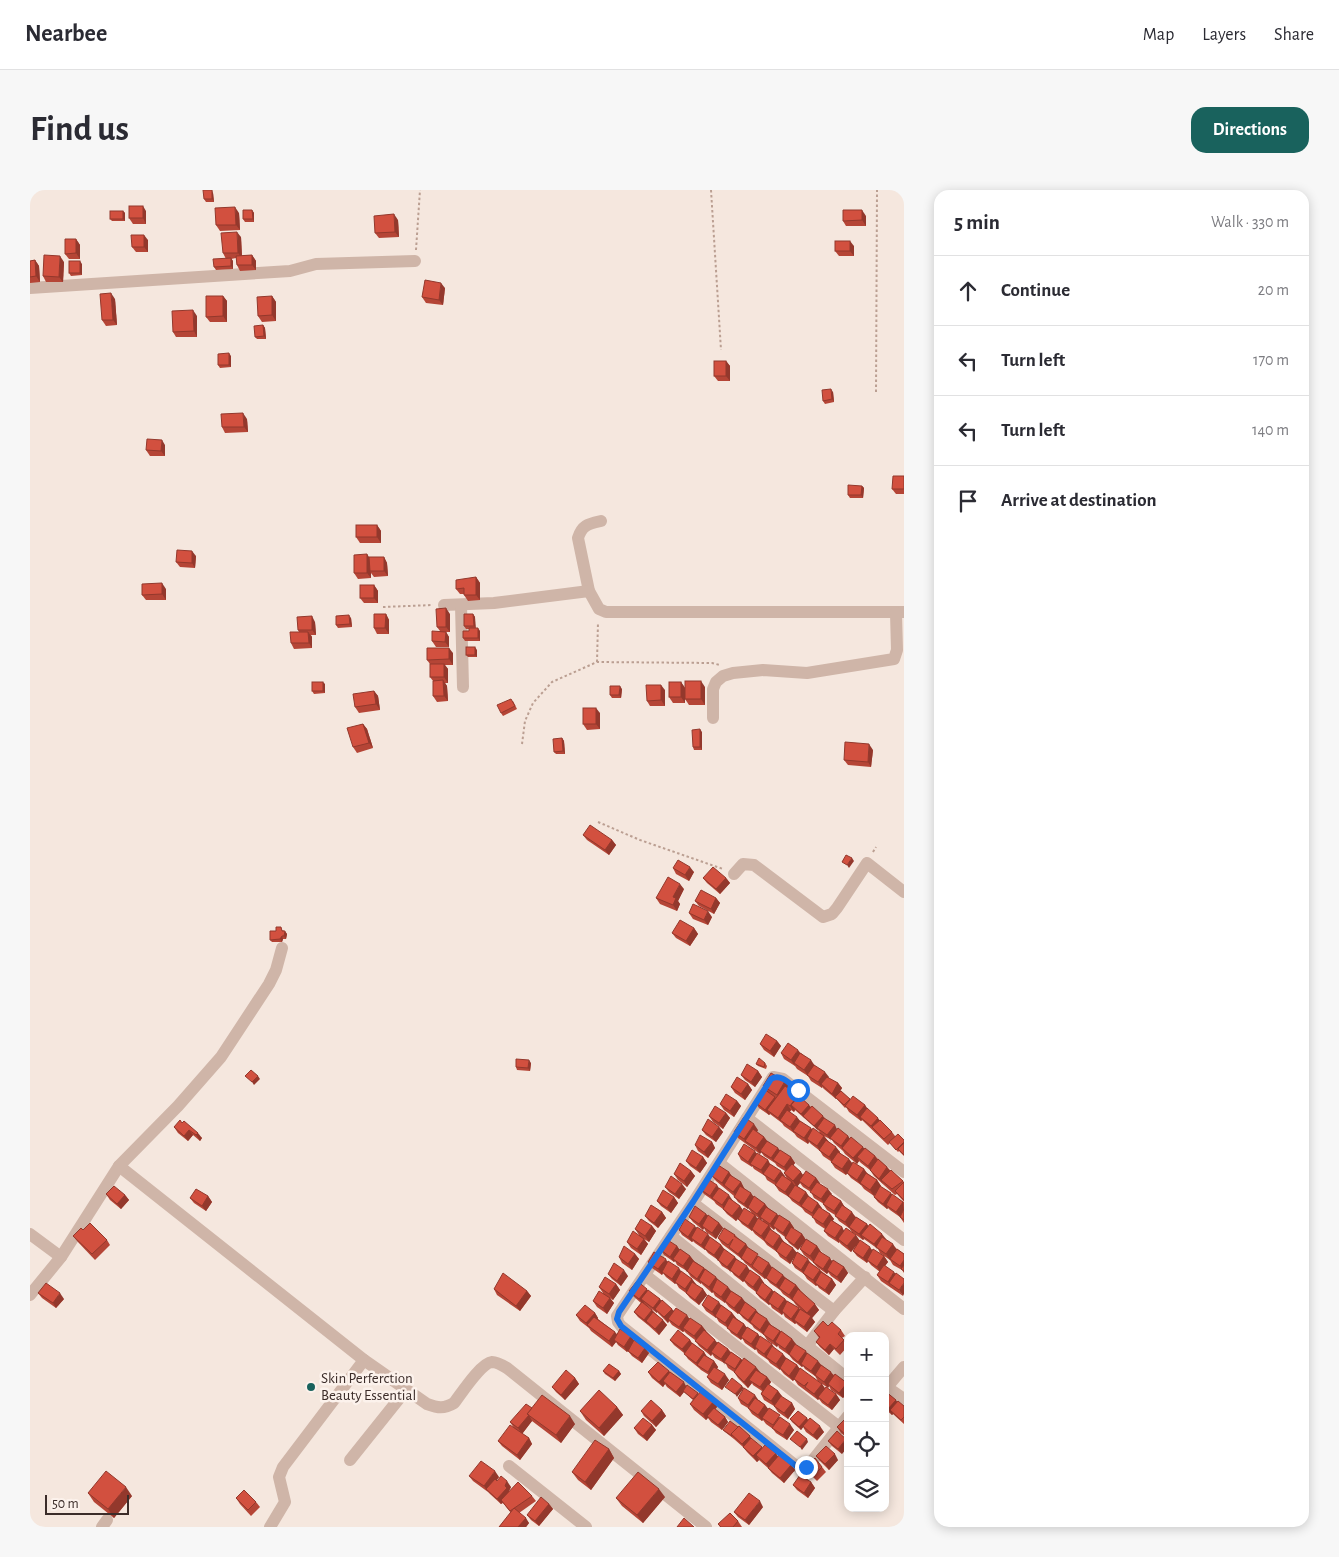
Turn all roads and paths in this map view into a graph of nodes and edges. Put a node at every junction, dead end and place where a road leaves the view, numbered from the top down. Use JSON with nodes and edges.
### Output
{"nodes":[{"id":1,"x":420,"y":190,"type":"edge"},
{"id":2,"x":711,"y":190,"type":"edge"},
{"id":3,"x":877,"y":190,"type":"edge"},
{"id":4,"x":415,"y":261,"type":"joint"},
{"id":5,"x":30,"y":288,"type":"edge"},
{"id":6,"x":721,"y":350,"type":"dead end"},
{"id":7,"x":876,"y":392,"type":"dead end"},
{"id":8,"x":601,"y":521,"type":"dead end"},
{"id":9,"x":589,"y":592,"type":"junction"},
{"id":10,"x":438,"y":605,"type":"joint"},
{"id":11,"x":461,"y":605,"type":"junction"},
{"id":12,"x":383,"y":607,"type":"dead end"},
{"id":13,"x":598,"y":609,"type":"junction"},
{"id":14,"x":900,"y":612,"type":"edge"},
{"id":15,"x":597,"y":662,"type":"junction"},
{"id":16,"x":732,"y":673,"type":"junction"},
{"id":17,"x":463,"y":687,"type":"dead end"},
{"id":18,"x":713,"y":718,"type":"dead end"},
{"id":19,"x":522,"y":744,"type":"dead end"},
{"id":20,"x":598,"y":822,"type":"dead end"},
{"id":21,"x":734,"y":874,"type":"joint"},
{"id":22,"x":904,"y":892,"type":"edge"},
{"id":23,"x":282,"y":948,"type":"dead end"},
{"id":24,"x":747,"y":1118,"type":"junction"},
{"id":25,"x":719,"y":1163,"type":"junction"},
{"id":26,"x":119,"y":1166,"type":"junction"},
{"id":27,"x":904,"y":1172,"type":"edge"},
{"id":28,"x":693,"y":1202,"type":"junction"},
{"id":29,"x":30,"y":1234,"type":"edge"},
{"id":30,"x":671,"y":1236,"type":"junction"},
{"id":31,"x":904,"y":1240,"type":"edge"},
{"id":32,"x":61,"y":1257,"type":"junction"},
{"id":33,"x":645,"y":1275,"type":"junction"},
{"id":34,"x":865,"y":1277,"type":"junction"},
{"id":35,"x":30,"y":1295,"type":"edge"},
{"id":36,"x":904,"y":1309,"type":"edge"},
{"id":37,"x":834,"y":1311,"type":"junction"},
{"id":38,"x":807,"y":1346,"type":"junction"},
{"id":39,"x":364,"y":1360,"type":"junction"},
{"id":40,"x":904,"y":1367,"type":"edge"},
{"id":41,"x":846,"y":1377,"type":"edge"},
{"id":42,"x":889,"y":1383,"type":"edge"},
{"id":43,"x":889,"y":1388,"type":"edge"},
{"id":44,"x":406,"y":1390,"type":"junction"},
{"id":45,"x":904,"y":1399,"type":"edge"},
{"id":46,"x":844,"y":1421,"type":"edge"},
{"id":47,"x":839,"y":1428,"type":"junction"},
{"id":48,"x":350,"y":1460,"type":"dead end"},
{"id":49,"x":509,"y":1466,"type":"dead end"},
{"id":50,"x":270,"y":1527,"type":"edge"},
{"id":51,"x":586,"y":1527,"type":"edge"},
{"id":52,"x":706,"y":1527,"type":"edge"}],
"edges":[{"from":1,"to":4,"type":"path"},
{"from":2,"to":6,"type":"path"},
{"from":3,"to":7,"type":"path"},
{"from":4,"to":5,"type":"street"},
{"from":8,"to":9,"type":"street"},
{"from":9,"to":11,"type":"street"},
{"from":9,"to":13,"type":"street"},
{"from":10,"to":11,"type":"street"},
{"from":10,"to":12,"type":"path"},
{"from":11,"to":17,"type":"street"},
{"from":13,"to":14,"type":"street"},
{"from":13,"to":15,"type":"path"},
{"from":14,"to":16,"type":"street"},
{"from":15,"to":16,"type":"path"},
{"from":15,"to":19,"type":"path"},
{"from":16,"to":18,"type":"street"},
{"from":20,"to":21,"type":"path"},
{"from":21,"to":22,"type":"street"},
{"from":23,"to":26,"type":"street"},
{"from":24,"to":25,"type":"street"},
{"from":24,"to":27,"type":"street"},
{"from":24,"to":31,"type":"street"},
{"from":25,"to":28,"type":"street"},
{"from":25,"to":34,"type":"street"},
{"from":26,"to":32,"type":"street"},
{"from":26,"to":39,"type":"street"},
{"from":28,"to":30,"type":"street"},
{"from":28,"to":37,"type":"street"},
{"from":29,"to":32,"type":"street"},
{"from":30,"to":33,"type":"street"},
{"from":30,"to":38,"type":"street"},
{"from":32,"to":35,"type":"street"},
{"from":33,"to":47,"type":"street"},
{"from":33,"to":47,"type":"street"},
{"from":34,"to":36,"type":"street"},
{"from":34,"to":37,"type":"street"},
{"from":37,"to":38,"type":"street"},
{"from":38,"to":41,"type":"street"},
{"from":39,"to":44,"type":"street"},
{"from":39,"to":50,"type":"street"},
{"from":40,"to":42,"type":"street"},
{"from":43,"to":45,"type":"street"},
{"from":44,"to":48,"type":"street"},
{"from":44,"to":52,"type":"street"},
{"from":46,"to":47,"type":"street"},
{"from":49,"to":51,"type":"street"}]}
